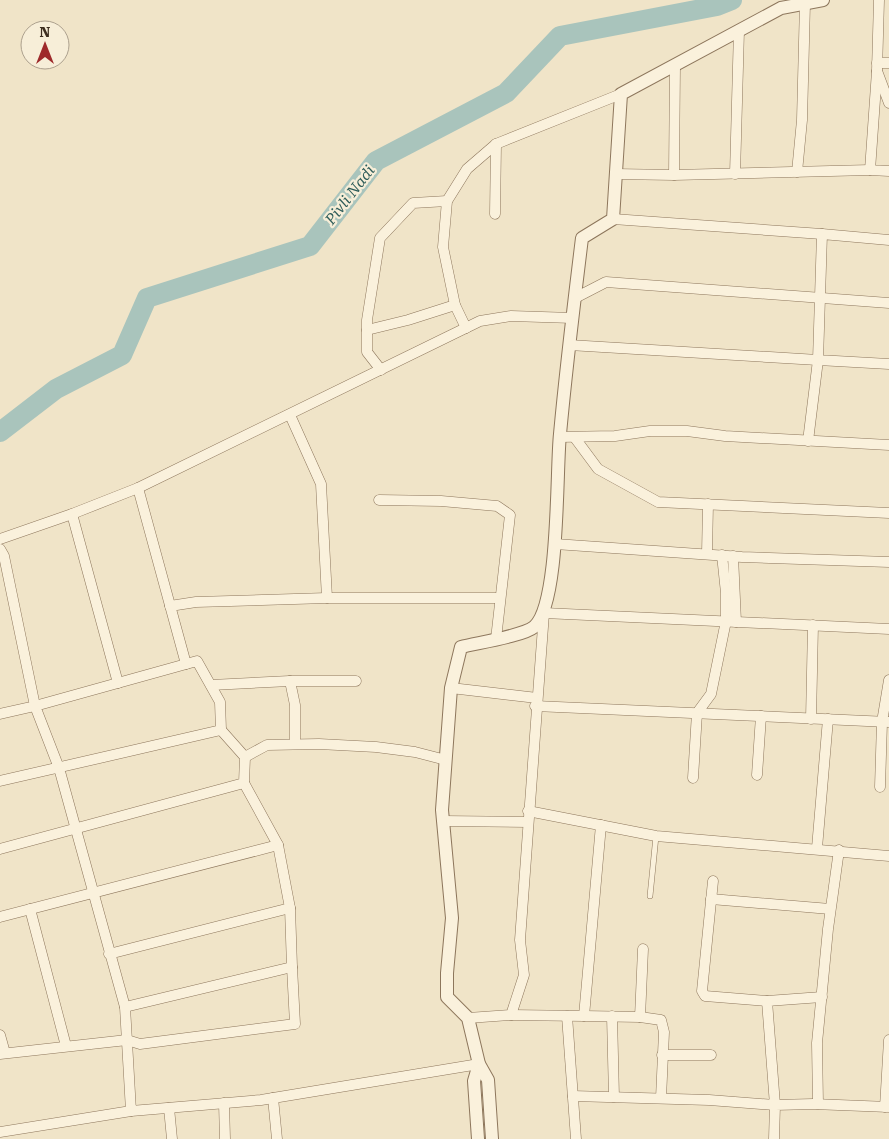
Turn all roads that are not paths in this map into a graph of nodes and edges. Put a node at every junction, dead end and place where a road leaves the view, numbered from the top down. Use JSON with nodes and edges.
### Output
{"nodes":[{"id":1,"x":823,"y":0,"type":"edge"},
{"id":2,"x":880,"y":0,"type":"edge"},
{"id":3,"x":805,"y":3,"type":"junction"},
{"id":4,"x":739,"y":30,"type":"junction"},
{"id":5,"x":889,"y":63,"type":"edge"},
{"id":6,"x":675,"y":65,"type":"junction"},
{"id":7,"x":877,"y":67,"type":"junction"},
{"id":8,"x":621,"y":94,"type":"junction"},
{"id":9,"x":889,"y":103,"type":"edge"},
{"id":10,"x":496,"y":144,"type":"junction"},
{"id":11,"x":870,"y":170,"type":"junction"},
{"id":12,"x":889,"y":171,"type":"edge"},
{"id":13,"x":797,"y":172,"type":"junction"},
{"id":14,"x":615,"y":174,"type":"junction"},
{"id":15,"x":735,"y":174,"type":"junction"},
{"id":16,"x":674,"y":175,"type":"junction"},
{"id":17,"x":447,"y":201,"type":"junction"},
{"id":18,"x":495,"y":214,"type":"dead end"},
{"id":19,"x":613,"y":219,"type":"junction"},
{"id":20,"x":822,"y":234,"type":"junction"},
{"id":21,"x":889,"y":240,"type":"edge"},
{"id":22,"x":820,"y":297,"type":"junction"},
{"id":23,"x":575,"y":298,"type":"junction"},
{"id":24,"x":889,"y":303,"type":"edge"},
{"id":25,"x":455,"y":305,"type":"junction"},
{"id":26,"x":573,"y":318,"type":"junction"},
{"id":27,"x":466,"y":328,"type":"junction"},
{"id":28,"x":367,"y":330,"type":"junction"},
{"id":29,"x":569,"y":345,"type":"junction"},
{"id":30,"x":818,"y":360,"type":"junction"},
{"id":31,"x":889,"y":364,"type":"edge"},
{"id":32,"x":381,"y":370,"type":"junction"},
{"id":33,"x":290,"y":415,"type":"junction"},
{"id":34,"x":559,"y":437,"type":"junction"},
{"id":35,"x":575,"y":438,"type":"junction"},
{"id":36,"x":808,"y":441,"type":"junction"},
{"id":37,"x":889,"y":445,"type":"edge"},
{"id":38,"x":138,"y":488,"type":"junction"},
{"id":39,"x":378,"y":500,"type":"dead end"},
{"id":40,"x":708,"y":504,"type":"junction"},
{"id":41,"x":889,"y":513,"type":"edge"},
{"id":42,"x":72,"y":514,"type":"junction"},
{"id":43,"x":0,"y":539,"type":"edge"},
{"id":44,"x":555,"y":544,"type":"junction"},
{"id":45,"x":0,"y":549,"type":"edge"},
{"id":46,"x":707,"y":554,"type":"junction"},
{"id":47,"x":722,"y":555,"type":"junction"},
{"id":48,"x":733,"y":556,"type":"junction"},
{"id":49,"x":889,"y":562,"type":"edge"},
{"id":50,"x":327,"y":598,"type":"junction"},
{"id":51,"x":500,"y":598,"type":"junction"},
{"id":52,"x":170,"y":606,"type":"junction"},
{"id":53,"x":544,"y":613,"type":"junction"},
{"id":54,"x":731,"y":621,"type":"junction"},
{"id":55,"x":813,"y":625,"type":"junction"},
{"id":56,"x":889,"y":629,"type":"edge"},
{"id":57,"x":496,"y":639,"type":"junction"},
{"id":58,"x":186,"y":664,"type":"junction"},
{"id":59,"x":889,"y":680,"type":"edge"},
{"id":60,"x":290,"y":681,"type":"junction"},
{"id":61,"x":356,"y":681,"type":"dead end"},
{"id":62,"x":118,"y":683,"type":"junction"},
{"id":63,"x":211,"y":685,"type":"junction"},
{"id":64,"x":451,"y":688,"type":"junction"},
{"id":65,"x":536,"y":702,"type":"junction"},
{"id":66,"x":35,"y":706,"type":"junction"},
{"id":67,"x":0,"y":714,"type":"edge"},
{"id":68,"x":697,"y":714,"type":"junction"},
{"id":69,"x":761,"y":716,"type":"junction"},
{"id":70,"x":811,"y":719,"type":"junction"},
{"id":71,"x":828,"y":719,"type":"junction"},
{"id":72,"x":886,"y":722,"type":"edge"},
{"id":73,"x":221,"y":730,"type":"junction"},
{"id":74,"x":295,"y":744,"type":"junction"},
{"id":75,"x":245,"y":757,"type":"junction"},
{"id":76,"x":446,"y":760,"type":"junction"},
{"id":77,"x":59,"y":768,"type":"junction"},
{"id":78,"x":757,"y":775,"type":"dead end"},
{"id":79,"x":693,"y":778,"type":"dead end"},
{"id":80,"x":0,"y":781,"type":"edge"},
{"id":81,"x":244,"y":783,"type":"junction"},
{"id":82,"x":880,"y":787,"type":"dead end"},
{"id":83,"x":528,"y":811,"type":"junction"},
{"id":84,"x":443,"y":820,"type":"junction"},
{"id":85,"x":528,"y":822,"type":"junction"},
{"id":86,"x":601,"y":825,"type":"junction"},
{"id":87,"x":75,"y":830,"type":"junction"},
{"id":88,"x":656,"y":836,"type":"junction"},
{"id":89,"x":278,"y":845,"type":"junction"},
{"id":90,"x":817,"y":848,"type":"junction"},
{"id":91,"x":0,"y":849,"type":"edge"},
{"id":92,"x":839,"y":850,"type":"junction"},
{"id":93,"x":889,"y":856,"type":"edge"},
{"id":94,"x":713,"y":881,"type":"dead end"},
{"id":95,"x":92,"y":894,"type":"junction"},
{"id":96,"x":650,"y":896,"type":"dead end"},
{"id":97,"x":711,"y":899,"type":"junction"},
{"id":98,"x":290,"y":908,"type":"junction"},
{"id":99,"x":30,"y":909,"type":"junction"},
{"id":100,"x":830,"y":909,"type":"junction"},
{"id":101,"x":0,"y":917,"type":"edge"},
{"id":102,"x":643,"y":949,"type":"dead end"},
{"id":103,"x":109,"y":954,"type":"junction"},
{"id":104,"x":292,"y":967,"type":"junction"},
{"id":105,"x":822,"y":997,"type":"junction"},
{"id":106,"x":767,"y":1001,"type":"junction"},
{"id":107,"x":125,"y":1007,"type":"junction"},
{"id":108,"x":511,"y":1015,"type":"junction"},
{"id":109,"x":567,"y":1016,"type":"junction"},
{"id":110,"x":584,"y":1016,"type":"junction"},
{"id":111,"x":612,"y":1016,"type":"junction"},
{"id":112,"x":640,"y":1017,"type":"junction"},
{"id":113,"x":468,"y":1018,"type":"junction"},
{"id":114,"x":0,"y":1035,"type":"edge"},
{"id":115,"x":126,"y":1040,"type":"junction"},
{"id":116,"x":889,"y":1040,"type":"edge"},
{"id":117,"x":66,"y":1046,"type":"junction"},
{"id":118,"x":3,"y":1053,"type":"edge"},
{"id":119,"x":662,"y":1055,"type":"junction"},
{"id":120,"x":711,"y":1055,"type":"dead end"},
{"id":121,"x":479,"y":1064,"type":"junction"},
{"id":122,"x":573,"y":1096,"type":"junction"},
{"id":123,"x":614,"y":1097,"type":"junction"},
{"id":124,"x":273,"y":1098,"type":"junction"},
{"id":125,"x":661,"y":1098,"type":"junction"},
{"id":126,"x":224,"y":1103,"type":"junction"},
{"id":127,"x":818,"y":1104,"type":"junction"},
{"id":128,"x":775,"y":1106,"type":"junction"},
{"id":129,"x":887,"y":1107,"type":"edge"},
{"id":130,"x":169,"y":1108,"type":"junction"},
{"id":131,"x":131,"y":1111,"type":"junction"},
{"id":132,"x":0,"y":1132,"type":"edge"},
{"id":133,"x":172,"y":1139,"type":"edge"},
{"id":134,"x":225,"y":1139,"type":"edge"},
{"id":135,"x":277,"y":1139,"type":"edge"},
{"id":136,"x":478,"y":1139,"type":"edge"},
{"id":137,"x":492,"y":1139,"type":"edge"},
{"id":138,"x":576,"y":1139,"type":"edge"},
{"id":139,"x":774,"y":1139,"type":"edge"}],
"edges":[{"from":1,"to":3,"type":"street"},
{"from":2,"to":7,"type":"street"},
{"from":3,"to":4,"type":"street"},
{"from":3,"to":13,"type":"street"},
{"from":4,"to":6,"type":"street"},
{"from":4,"to":15,"type":"street"},
{"from":5,"to":7,"type":"street"},
{"from":6,"to":8,"type":"street"},
{"from":6,"to":16,"type":"street"},
{"from":7,"to":9,"type":"street"},
{"from":7,"to":11,"type":"street"},
{"from":8,"to":10,"type":"street"},
{"from":8,"to":14,"type":"street"},
{"from":10,"to":17,"type":"street"},
{"from":10,"to":18,"type":"street"},
{"from":11,"to":12,"type":"street"},
{"from":11,"to":13,"type":"street"},
{"from":13,"to":15,"type":"street"},
{"from":14,"to":16,"type":"street"},
{"from":14,"to":19,"type":"street"},
{"from":15,"to":16,"type":"street"},
{"from":17,"to":25,"type":"street"},
{"from":17,"to":28,"type":"street"},
{"from":19,"to":20,"type":"street"},
{"from":19,"to":23,"type":"street"},
{"from":20,"to":21,"type":"street"},
{"from":20,"to":22,"type":"street"},
{"from":22,"to":23,"type":"street"},
{"from":22,"to":24,"type":"street"},
{"from":22,"to":30,"type":"street"},
{"from":23,"to":26,"type":"street"},
{"from":25,"to":27,"type":"street"},
{"from":25,"to":28,"type":"street"},
{"from":26,"to":27,"type":"street"},
{"from":26,"to":29,"type":"street"},
{"from":27,"to":32,"type":"street"},
{"from":28,"to":32,"type":"street"},
{"from":29,"to":30,"type":"street"},
{"from":29,"to":34,"type":"street"},
{"from":30,"to":31,"type":"street"},
{"from":30,"to":36,"type":"street"},
{"from":32,"to":33,"type":"street"},
{"from":33,"to":38,"type":"street"},
{"from":33,"to":50,"type":"street"},
{"from":34,"to":35,"type":"street"},
{"from":34,"to":44,"type":"street"},
{"from":35,"to":36,"type":"street"},
{"from":35,"to":40,"type":"street"},
{"from":36,"to":37,"type":"street"},
{"from":38,"to":42,"type":"street"},
{"from":38,"to":52,"type":"street"},
{"from":39,"to":51,"type":"street"},
{"from":40,"to":41,"type":"street"},
{"from":40,"to":46,"type":"street"},
{"from":42,"to":43,"type":"street"},
{"from":42,"to":62,"type":"street"},
{"from":44,"to":46,"type":"street"},
{"from":44,"to":53,"type":"street"},
{"from":45,"to":66,"type":"street"},
{"from":46,"to":47,"type":"street"},
{"from":47,"to":48,"type":"street"},
{"from":47,"to":54,"type":"street"},
{"from":48,"to":49,"type":"street"},
{"from":48,"to":54,"type":"street"},
{"from":50,"to":51,"type":"street"},
{"from":50,"to":52,"type":"street"},
{"from":51,"to":57,"type":"street"},
{"from":52,"to":58,"type":"street"},
{"from":53,"to":54,"type":"street"},
{"from":53,"to":57,"type":"street"},
{"from":53,"to":65,"type":"street"},
{"from":54,"to":55,"type":"street"},
{"from":54,"to":68,"type":"street"},
{"from":55,"to":56,"type":"street"},
{"from":55,"to":70,"type":"street"},
{"from":57,"to":64,"type":"street"},
{"from":58,"to":62,"type":"street"},
{"from":58,"to":63,"type":"street"},
{"from":59,"to":72,"type":"street"},
{"from":60,"to":61,"type":"street"},
{"from":60,"to":63,"type":"street"},
{"from":60,"to":74,"type":"street"},
{"from":62,"to":66,"type":"street"},
{"from":63,"to":73,"type":"street"},
{"from":64,"to":65,"type":"street"},
{"from":64,"to":76,"type":"street"},
{"from":65,"to":68,"type":"street"},
{"from":65,"to":83,"type":"street"},
{"from":66,"to":67,"type":"street"},
{"from":66,"to":77,"type":"street"},
{"from":68,"to":69,"type":"street"},
{"from":68,"to":79,"type":"street"},
{"from":69,"to":70,"type":"street"},
{"from":69,"to":78,"type":"street"},
{"from":70,"to":71,"type":"street"},
{"from":71,"to":72,"type":"street"},
{"from":71,"to":90,"type":"street"},
{"from":72,"to":82,"type":"street"},
{"from":73,"to":75,"type":"street"},
{"from":73,"to":77,"type":"street"},
{"from":74,"to":75,"type":"street"},
{"from":74,"to":76,"type":"street"},
{"from":75,"to":81,"type":"street"},
{"from":76,"to":84,"type":"street"},
{"from":77,"to":80,"type":"street"},
{"from":77,"to":87,"type":"street"},
{"from":81,"to":87,"type":"street"},
{"from":81,"to":89,"type":"street"},
{"from":83,"to":85,"type":"street"},
{"from":83,"to":86,"type":"street"},
{"from":84,"to":85,"type":"street"},
{"from":84,"to":113,"type":"street"},
{"from":85,"to":108,"type":"street"},
{"from":86,"to":88,"type":"street"},
{"from":86,"to":110,"type":"street"},
{"from":87,"to":91,"type":"street"},
{"from":87,"to":95,"type":"street"},
{"from":88,"to":90,"type":"street"},
{"from":88,"to":96,"type":"lane"},
{"from":89,"to":95,"type":"street"},
{"from":89,"to":98,"type":"street"},
{"from":90,"to":92,"type":"street"},
{"from":92,"to":93,"type":"street"},
{"from":92,"to":100,"type":"street"},
{"from":94,"to":97,"type":"street"},
{"from":95,"to":99,"type":"street"},
{"from":95,"to":103,"type":"street"},
{"from":97,"to":100,"type":"street"},
{"from":97,"to":106,"type":"street"},
{"from":98,"to":103,"type":"street"},
{"from":98,"to":104,"type":"street"},
{"from":99,"to":101,"type":"street"},
{"from":99,"to":117,"type":"street"},
{"from":100,"to":105,"type":"street"},
{"from":102,"to":112,"type":"street"},
{"from":103,"to":107,"type":"street"},
{"from":104,"to":107,"type":"street"},
{"from":104,"to":115,"type":"street"},
{"from":105,"to":106,"type":"street"},
{"from":105,"to":127,"type":"street"},
{"from":106,"to":128,"type":"street"},
{"from":107,"to":115,"type":"street"},
{"from":108,"to":109,"type":"street"},
{"from":108,"to":113,"type":"street"},
{"from":109,"to":110,"type":"street"},
{"from":109,"to":122,"type":"street"},
{"from":110,"to":111,"type":"street"},
{"from":111,"to":112,"type":"street"},
{"from":111,"to":123,"type":"street"},
{"from":112,"to":119,"type":"street"},
{"from":113,"to":121,"type":"street"},
{"from":114,"to":118,"type":"street"},
{"from":115,"to":117,"type":"street"},
{"from":115,"to":131,"type":"street"},
{"from":116,"to":129,"type":"street"},
{"from":117,"to":118,"type":"street"},
{"from":119,"to":120,"type":"street"},
{"from":119,"to":125,"type":"street"},
{"from":121,"to":124,"type":"street"},
{"from":121,"to":136,"type":"street"},
{"from":121,"to":137,"type":"street"},
{"from":122,"to":123,"type":"street"},
{"from":122,"to":138,"type":"street"},
{"from":123,"to":125,"type":"street"},
{"from":124,"to":126,"type":"street"},
{"from":124,"to":135,"type":"street"},
{"from":125,"to":128,"type":"street"},
{"from":126,"to":130,"type":"street"},
{"from":126,"to":134,"type":"street"},
{"from":127,"to":128,"type":"street"},
{"from":127,"to":129,"type":"street"},
{"from":128,"to":139,"type":"street"},
{"from":130,"to":131,"type":"street"},
{"from":130,"to":133,"type":"street"},
{"from":131,"to":132,"type":"street"}]}
